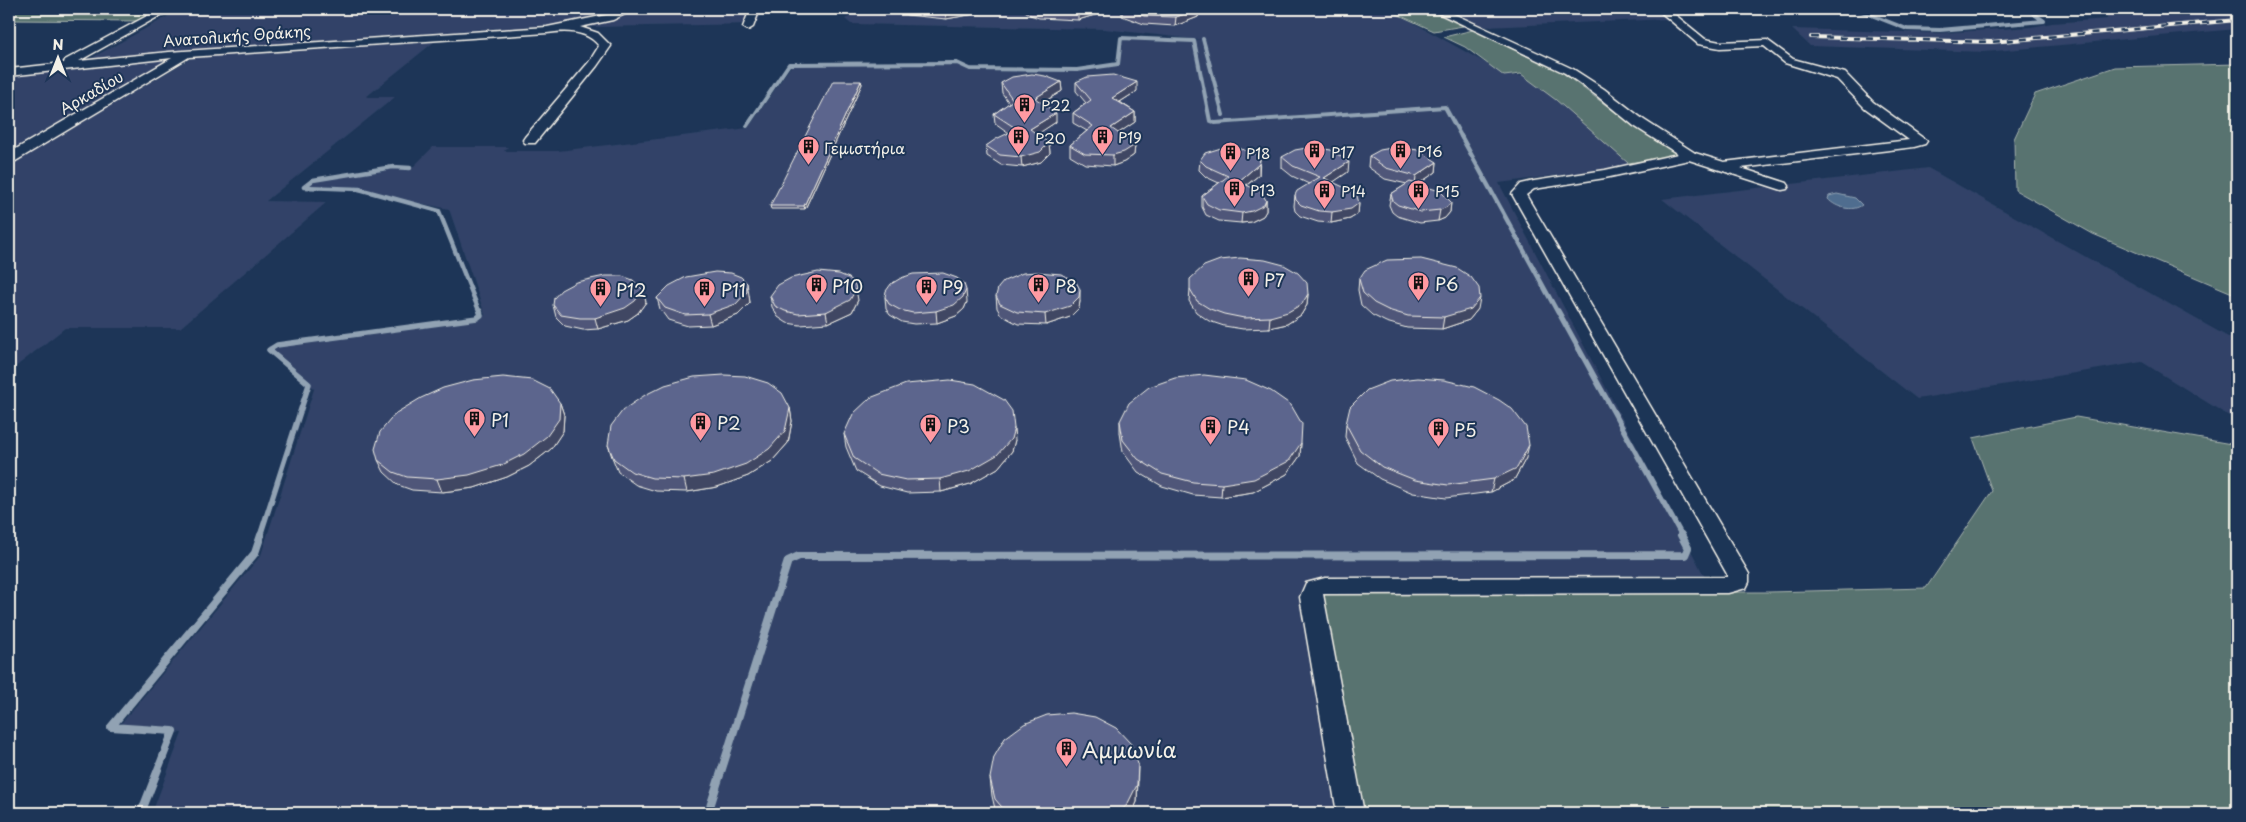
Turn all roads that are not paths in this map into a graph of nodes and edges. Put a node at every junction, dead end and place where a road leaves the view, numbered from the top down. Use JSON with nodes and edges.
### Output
{"nodes":[{"id":1,"x":167,"y":9,"type":"edge"},
{"id":2,"x":755,"y":9,"type":"edge"},
{"id":3,"x":1435,"y":9,"type":"edge"},
{"id":4,"x":1662,"y":9,"type":"edge"},
{"id":5,"x":623,"y":10,"type":"edge"},
{"id":6,"x":748,"y":27,"type":"dead end"},
{"id":7,"x":593,"y":28,"type":"junction"},
{"id":8,"x":468,"y":35,"type":"junction"},
{"id":9,"x":190,"y":53,"type":"junction"},
{"id":10,"x":61,"y":66,"type":"junction"},
{"id":11,"x":9,"y":72,"type":"edge"},
{"id":12,"x":530,"y":140,"type":"dead end"},
{"id":13,"x":1690,"y":156,"type":"junction"},
{"id":14,"x":9,"y":159,"type":"edge"},
{"id":15,"x":1726,"y":166,"type":"junction"},
{"id":16,"x":1782,"y":186,"type":"dead end"},
{"id":17,"x":1350,"y":813,"type":"edge"}],
"edges":[{"from":1,"to":10,"type":"street"},
{"from":2,"to":6,"type":"street"},
{"from":3,"to":13,"type":"street"},
{"from":4,"to":15,"type":"street"},
{"from":5,"to":7,"type":"street","name":"Ανατολικής Θράκης"},
{"from":7,"to":8,"type":"street","name":"Ανατολικής Θράκης"},
{"from":7,"to":8,"type":"street","name":"Ανατολικής Θράκης"},
{"from":7,"to":12,"type":"street"},
{"from":8,"to":9,"type":"street","name":"Ανατολικής Θράκης"},
{"from":9,"to":10,"type":"street","name":"Ανατολικής Θράκης"},
{"from":9,"to":14,"type":"street","name":"Αρκαδίου"},
{"from":10,"to":11,"type":"street","name":"Ανατολικής Θράκης"},
{"from":13,"to":15,"type":"street"},
{"from":13,"to":17,"type":"street"},
{"from":15,"to":16,"type":"street"}]}
